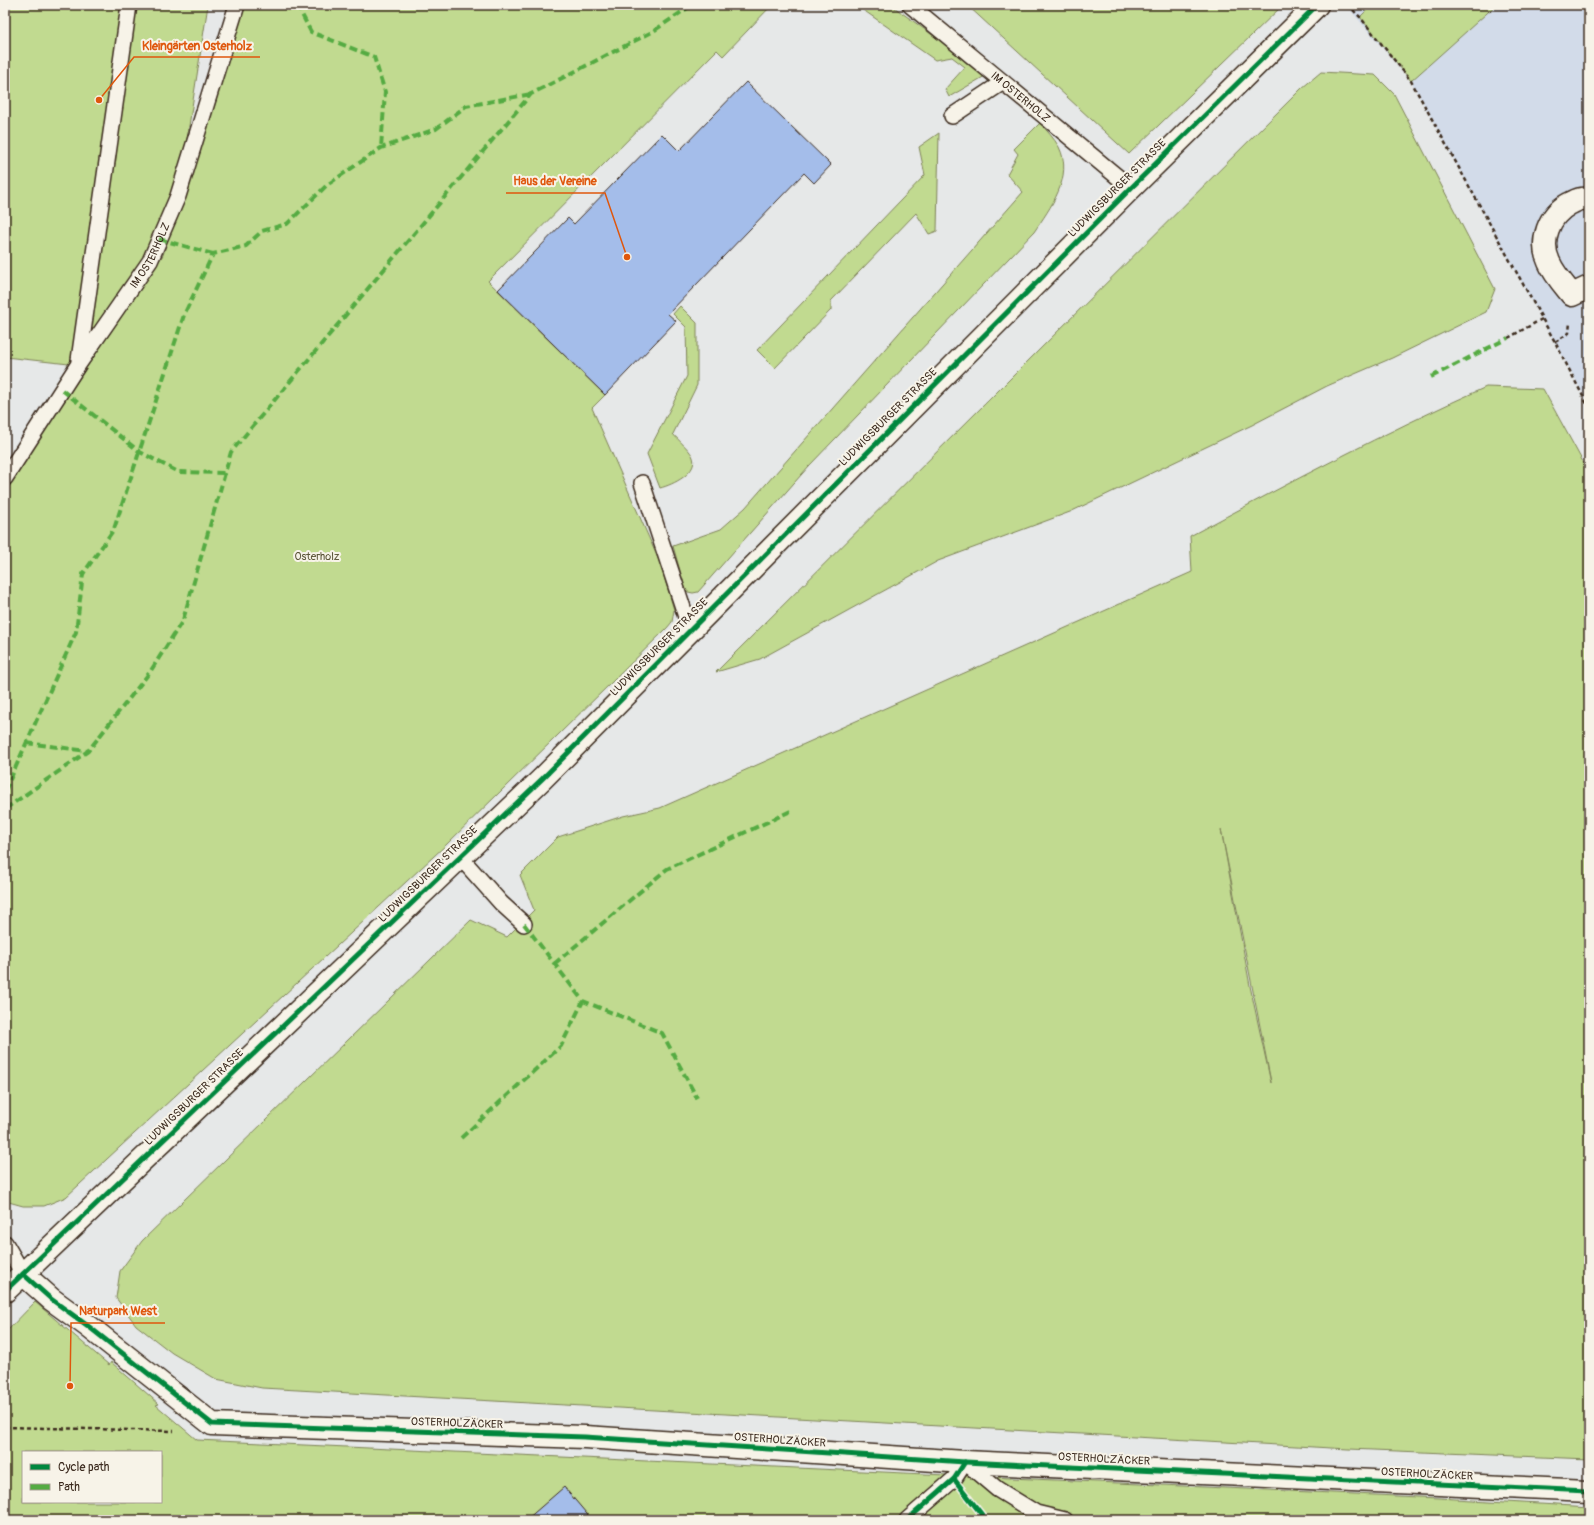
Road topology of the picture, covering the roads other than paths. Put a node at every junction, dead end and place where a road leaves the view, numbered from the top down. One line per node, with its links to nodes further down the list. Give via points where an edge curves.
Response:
1 (129, 5): 10 (lane)
2 (237, 5): 10 (lane, IM OSTERHOLZ, via 178,196 150,261)
3 (910, 5): 5 (lane, IM OSTERHOLZ)
4 (1317, 5): 7 (street, LUDWIGSBURGER STRASSE)
5 (1003, 82): 6 (lane); 7 (lane, IM OSTERHOLZ)
6 (952, 116)
7 (1130, 188): 13 (street, LUDWIGSBURGER STRASSE)
8 (1589, 199): 9 (street, via 1581,198 1560,209 1547,228 1544,245 1549,262 1572,296)
9 (1589, 288)
10 (78, 365): 11 (lane, IM OSTERHOLZ)
11 (5, 478)
12 (642, 483): 13 (lane)
13 (690, 629): 14 (street, LUDWIGSBURGER STRASSE, via 542,779)
14 (460, 857): 15 (lane); 17 (street, LUDWIGSBURGER STRASSE)
15 (524, 924)
16 (5, 1243): 17 (lane)
17 (23, 1274): 18 (street, LUDWIGSBURGER STRASSE); 19 (street, OSTERHOLZÄCKER, via 51,1299 212,1424 585,1437)
18 (5, 1291)
19 (965, 1462): 20 (street, OSTERHOLZÄCKER); 21 (lane, via 954,1479); 22 (lane, via 997,1489 1036,1513)
20 (1589, 1491)
21 (907, 1520)
22 (1065, 1520)

